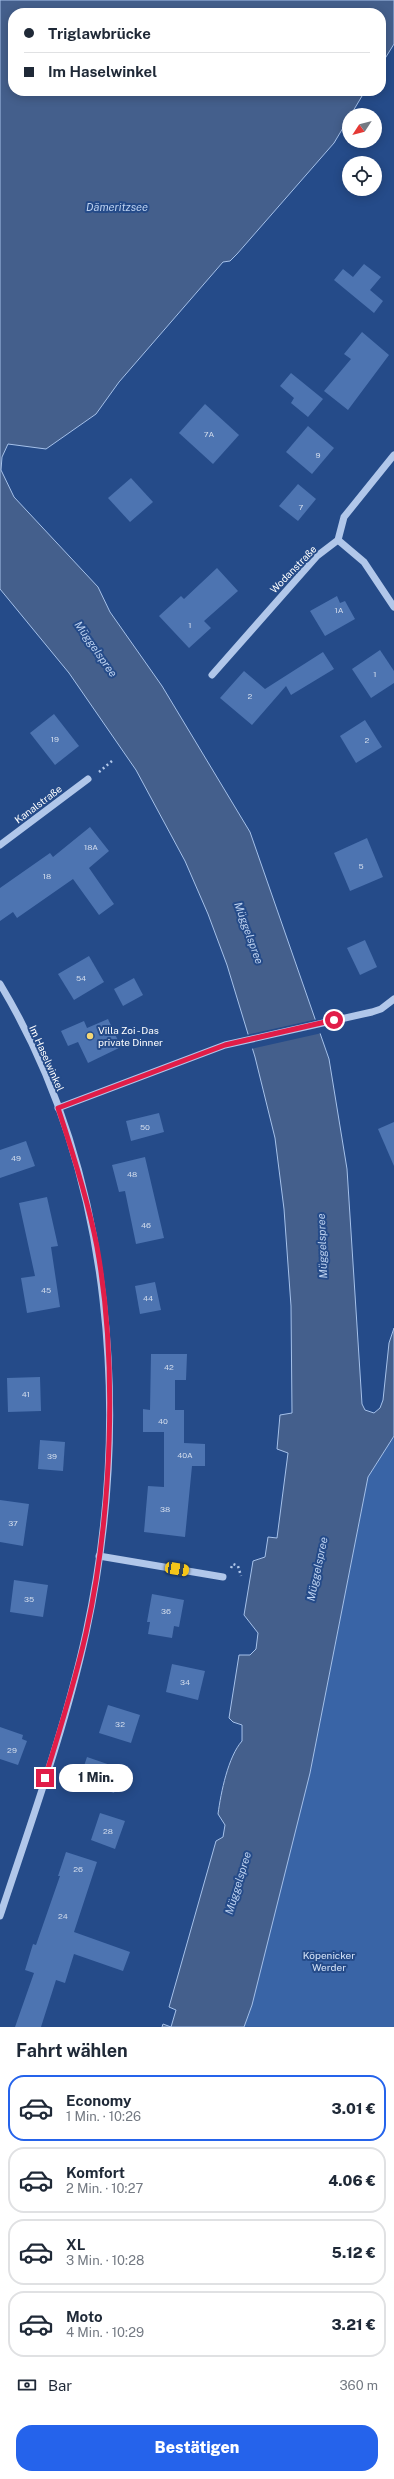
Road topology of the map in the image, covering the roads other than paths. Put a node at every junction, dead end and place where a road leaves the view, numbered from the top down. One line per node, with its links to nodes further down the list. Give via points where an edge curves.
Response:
1 (394, 455): 2 (street, via 344,517)
2 (338, 540): 3 (street, via 364,562); 4 (street, Wodanstraße, via 317,556)
3 (394, 607)
4 (212, 675)
5 (88, 779): 6 (street, Kanalstraße)
6 (0, 845)
7 (0, 984): 9 (street, Im Haselwinkel, via 38,1059)
8 (394, 999): 9 (street, via 381,1009 225,1045)
9 (58, 1108): 10 (street, Im Haselwinkel, via 90,1218 104,1300 108,1381 108,1465)
10 (99, 1556): 11 (street); 12 (street, Im Haselwinkel, via 86,1632 67,1708)
11 (223, 1577)
12 (0, 1916)

